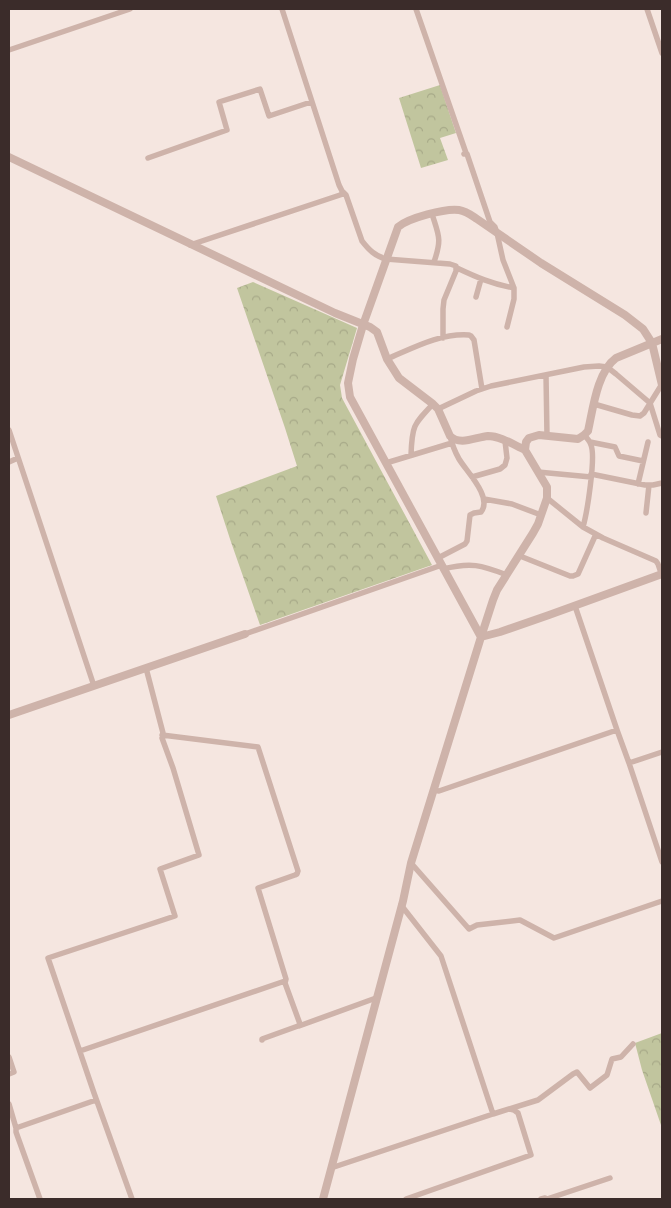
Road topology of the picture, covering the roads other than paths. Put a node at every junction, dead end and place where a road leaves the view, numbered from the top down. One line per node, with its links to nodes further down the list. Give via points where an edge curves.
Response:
1 (130, 9): 5 (street)
2 (282, 9): 7 (street)
3 (416, 9): 12 (street, via 465,153)
4 (647, 9): 6 (street)
5 (9, 50)
6 (662, 53)
7 (311, 102): 9 (street, via 269,116 260,89 219,102 227,130); 10 (street)
8 (9, 158): 13 (street)
9 (148, 158)
10 (343, 193): 13 (street); 14 (street, via 362,241 378,257)
11 (432, 214): 12 (street, via 461,210); 14 (street, via 398,227); 15 (street, via 439,243)
12 (497, 233): 18 (street); 24 (street, via 638,324)
13 (190, 245): 20 (street)
14 (386, 259): 15 (street); 20 (street)
15 (434, 262): 16 (street, via 455,265)
16 (456, 268): 17 (street); 22 (street, via 444,300)
17 (481, 279): 18 (street); 19 (street)
18 (514, 288): 21 (street)
19 (476, 298)
20 (363, 325): 25 (street, via 377,332); 45 (street, via 348,388)
21 (508, 328)
22 (443, 338): 25 (street, via 425,342); 29 (street, via 465,335 473,338)
23 (662, 339): 24 (street)
24 (652, 343): 26 (street, via 616,358); 28 (street)
25 (387, 359): 32 (street, via 399,378)
26 (607, 367): 27 (street, via 584,367); 30 (street); 31 (street)
27 (546, 375): 29 (street); 34 (street)
28 (662, 384): 30 (street)
29 (482, 389): 32 (street)
30 (650, 403): 31 (street, via 642,415 637,416); 35 (street)
31 (594, 404): 36 (street)
32 (436, 406): 37 (street); 41 (street, via 420,417 413,428)
33 (9, 430): 42 (street)
34 (546, 436): 36 (street); 40 (street, via 529,438)
35 (662, 436)
36 (587, 438): 43 (street, via 616,448 619,456); 47 (street, via 592,445)
37 (451, 440): 38 (street, via 487,436); 41 (street); 48 (street)
38 (506, 440): 40 (street); 48 (street, via 505,465)
39 (648, 442): 43 (street)
40 (525, 450): 46 (street)
41 (412, 455): 45 (street)
42 (18, 458): 44 (street); 66 (street)
43 (643, 461): 49 (street)
44 (9, 462)
45 (386, 463): 59 (street)
46 (538, 472): 47 (street); 52 (street, via 547,487)
47 (591, 475): 49 (street); 56 (street)
48 (472, 477): 53 (street)
49 (638, 484): 51 (street)
50 (662, 484): 51 (street)
51 (649, 485): 54 (street)
52 (547, 498): 55 (street); 56 (street)
53 (484, 499): 55 (street, via 512,504); 59 (street, via 483,510 470,515 467,542)
54 (646, 513)
55 (541, 515): 58 (street)
56 (583, 527): 57 (street)
57 (596, 534): 58 (street, via 576,576); 61 (street, via 656,561)
58 (520, 556): 60 (street)
59 (441, 564): 60 (street, via 474,564); 63 (street); 64 (street)
60 (506, 575): 64 (street)
61 (662, 575): 62 (street)
62 (575, 606): 64 (street); 68 (street)
63 (245, 634): 65 (street)
64 (480, 636): 72 (street)
65 (146, 668): 66 (street); 69 (street)
66 (94, 686): 67 (street)
67 (9, 715)
68 (617, 730): 71 (street); 72 (street, via 439,791)
69 (162, 735): 77 (street, via 258,747 298,871 295,875 258,888); 82 (street, via 200,855 160,869 175,916 48,958)
70 (662, 752): 71 (street)
71 (629, 763): 73 (street)
72 (433, 790): 74 (street)
73 (662, 862)
74 (411, 863): 75 (street, via 469,929 520,920 554,938); 76 (street)
75 (662, 901)
76 (402, 905): 78 (street); 88 (street, via 441,956)
77 (285, 981): 79 (street); 82 (street)
78 (376, 998): 79 (street); 90 (street)
79 (299, 1026): 80 (street)
80 (262, 1040)
81 (633, 1044): 87 (street, via 621,1057 612,1059 607,1075 590,1088 577,1072 538,1100)
82 (80, 1051): 85 (street)
83 (9, 1057): 84 (street, via 14,1072)
84 (9, 1074)
85 (96, 1100): 89 (street); 93 (street)
86 (9, 1104): 89 (street)
87 (510, 1109): 88 (street); 95 (street, via 518,1113 530,1155)
88 (493, 1114): 90 (street)
89 (16, 1128): 92 (street)
90 (331, 1168): 94 (street)
91 (610, 1178): 96 (street)
92 (40, 1199)
93 (132, 1199)
94 (323, 1199)
95 (406, 1199)
96 (541, 1199)

